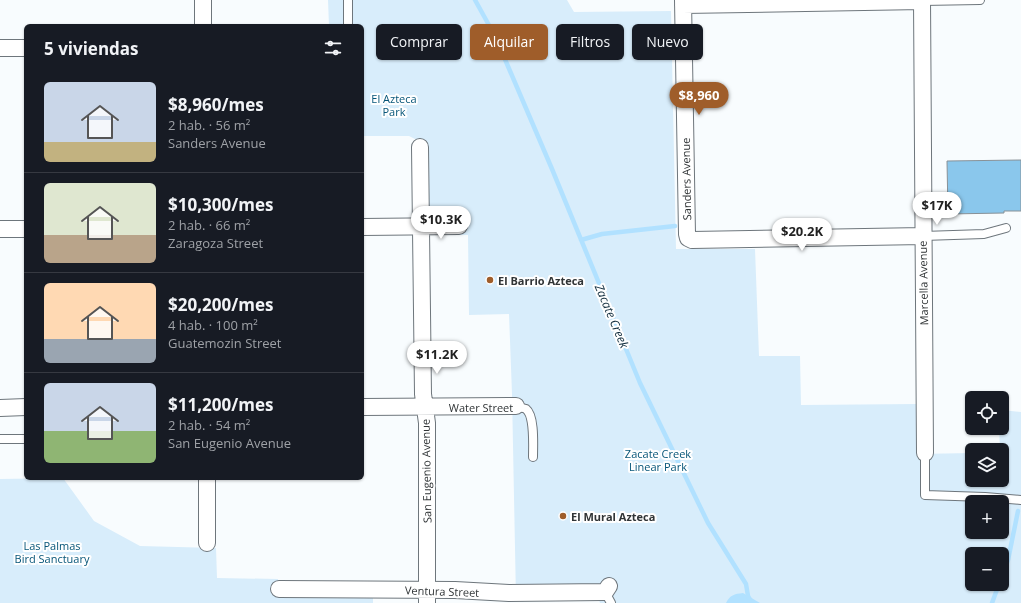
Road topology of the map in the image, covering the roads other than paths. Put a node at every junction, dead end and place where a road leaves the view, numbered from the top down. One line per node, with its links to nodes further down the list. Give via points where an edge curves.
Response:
1 (203, 0): 6 (street)
2 (348, 0): 7 (lane)
3 (922, 0): 4 (lane); 5 (street); 17 (street, Marcella Avenue)
4 (980, 0)
5 (683, 2): 17 (street, Sanders Avenue, via 688,238 692,240)
6 (203, 24)
7 (348, 24)
8 (0, 48): 9 (street)
9 (24, 48)
10 (420, 147): 11 (street, San Eugenio Avenue)
11 (422, 226): 12 (street); 13 (street); 21 (street, San Eugenio Avenue)
12 (459, 226)
13 (364, 227)
14 (1006, 228): 17 (lane, via 984,234)
15 (0, 229): 16 (street)
16 (24, 229)
17 (923, 236): 25 (street, Marcella Avenue)
18 (516, 406): 21 (street, Water Street); 26 (lane, Water Street, via 526,409 530,415)
19 (24, 407): 22 (street)
20 (364, 407): 21 (street, Water Street)
21 (425, 407): 32 (street, San Eugenio Avenue)
22 (0, 408)
23 (0, 439): 24 (lane)
24 (24, 439)
25 (925, 453): 28 (lane, Marcella Avenue, via 924,495)
26 (534, 457)
27 (208, 480): 29 (street)
28 (1021, 500)
29 (207, 543)
30 (279, 589): 32 (street, Ventura Street)
31 (608, 594): 32 (street, Ventura Street, via 509,594 454,590)
32 (427, 596)

